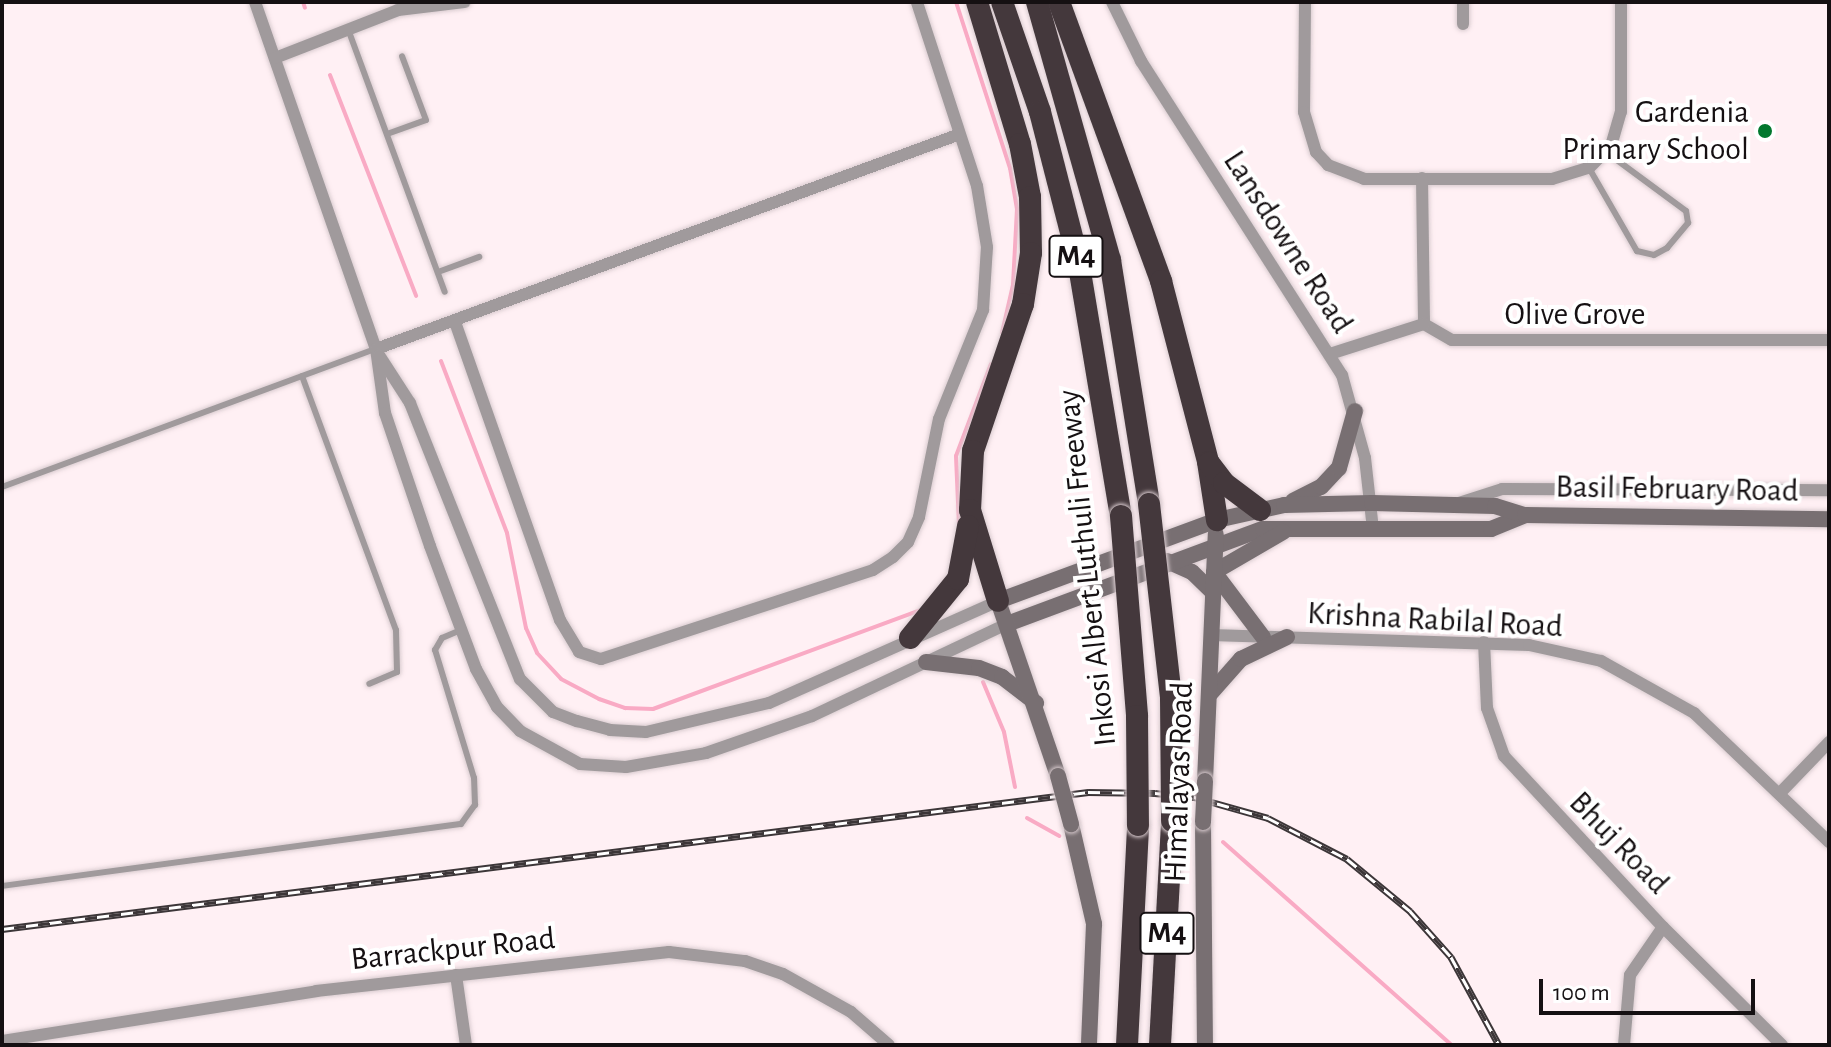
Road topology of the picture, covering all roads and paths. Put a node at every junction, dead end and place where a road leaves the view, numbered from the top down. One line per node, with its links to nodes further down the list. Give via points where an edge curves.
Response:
1 (255, 2): 15 (street)
2 (465, 2): 13 (street, via 398,10)
3 (917, 2): 17 (street)
4 (977, 2): 37 (highway, via 1020,144 1030,197 1031,253 1023,304 973,451)
5 (1002, 2): 70 (highway, Inkosi Albert Luthuli Freeway / M4, bridge, via 1040,112 1078,260 1121,516 1137,716 1138,825)
6 (1037, 2): 71 (highway, Inkosi Albert Luthuli Freeway / M4, bridge, via 1110,260 1149,504 1171,698 1172,821)
7 (1059, 2): 31 (highway, via 1161,281)
8 (1112, 2): 28 (street, Lansdowne Road, via 1149,74)
9 (1305, 2): 20 (street, via 1304,112 1316,152 1345,174)
10 (1463, 2): 12 (street)
11 (1621, 2): 18 (street, via 1621,112)
12 (1463, 24)
13 (348, 29): 15 (street); 16 (lane)
14 (402, 56): 16 (lane, via 426,120)
15 (275, 58): 27 (street)
16 (387, 134): 22 (lane)
17 (960, 134): 24 (street); 24 (street, via 977,186 987,247 983,310 939,419 919,517 908,542 873,570 601,659 579,652 560,620)
18 (1606, 152): 19 (street); 19 (lane, via 1686,211 1688,223 1667,248 1654,255 1637,251)
19 (1589, 168): 20 (street, via 1552,179)
20 (1422, 178): 25 (street)
21 (479, 257): 22 (lane)
22 (438, 272): 23 (lane)
23 (445, 292)
24 (455, 322): 27 (street)
25 (1424, 324): 26 (street, Olive Grove, via 1452,340); 28 (street)
26 (1829, 340)
27 (376, 349): 29 (lane); 50 (street, via 385,413); 54 (street, via 410,403 520,679 553,712 610,730 646,732 692,724 769,703)
28 (1330, 354): 30 (street, Lansdowne Road)
29 (302, 376): 32 (lane); 57 (lane, via 396,630 397,672)
30 (1355, 411): 34 (street, Lansdowne Road); 36 (street, via 1339,468 1321,487)
31 (1208, 462): 38 (highway, via 1224,483); 41 (highway)
32 (2, 487)
33 (1829, 490): 35 (street, via 1502,489)
34 (1372, 503): 35 (street, Basil February Road); 36 (street, Basil February Road); 43 (street, Lansdowne Road)
35 (1459, 503): 39 (street, Basil February Road)
36 (1284, 505): 38 (street, Basil February Road)
37 (970, 510): 48 (highway); 54 (highway, via 958,579)
38 (1260, 510): 41 (street, Basil February Road)
39 (1525, 515): 40 (street, Basil February Road); 43 (street, Basil February Road, via 1491,529)
40 (1829, 519)
41 (1217, 520): 44 (street, Himalayas Road); 48 (street, Basil February Road)
42 (1292, 528): 43 (street, Basil February Road); 44 (street, Basil February Road, via 1263,529); 46 (street)
43 (1373, 529)
44 (1215, 543): 45 (street, Basil February Road); 46 (street, Himalayas Road)
45 (1167, 561): 47 (street, via 1187,568); 49 (street, Basil February Road)
46 (1214, 572): 47 (street, Himalayas Road); 52 (street)
47 (1213, 592): 51 (street, Himalayas Road)
48 (998, 601): 49 (street); 54 (street)
49 (1007, 624): 56 (street); 59 (street)
50 (461, 630): 56 (street, via 497,707 520,731 580,764 611,766 706,753 812,716); 63 (lane, via 442,638 435,650 474,778 475,805 461,824)
51 (1211, 635): 52 (street, Krishna Rabilal Road); 58 (street, Himalayas Road)
52 (1263, 637): 53 (street, Krishna Rabilal Road)
53 (1287, 637): 55 (street, Krishna Rabilal Road); 58 (street, via 1241,659)
54 (910, 638)
55 (1484, 642): 61 (street, Krishna Rabilal Road, via 1564,651 1631,674 1694,713); 64 (street, Bhuj Road, via 1487,708 1504,756)
56 (926, 662): 59 (street, via 959,663 990,672)
57 (369, 684)
58 (1209, 696): 72 (street, Himalayas Road, bridge, via 1203,822)
59 (1037, 704): 69 (street, bridge, via 1094,924)
60 (1829, 742): 61 (street)
61 (1780, 793): 62 (street, Krishna Rabilal Road)
62 (1829, 842)
63 (2, 886)
64 (1663, 927): 73 (street, via 1630,975); 74 (street, Bhuj Road)
65 (456, 975): 66 (street, Barrackpur Road, via 316,991); 67 (street); 68 (street, Barrackpur Road, via 638,953 706,954 783,974 851,1012)
66 (10, 1042)
67 (466, 1045)
68 (889, 1045)
69 (1089, 1045)
70 (1127, 1045)
71 (1160, 1045)
72 (1205, 1045)
73 (1624, 1045)
74 (1782, 1045)

